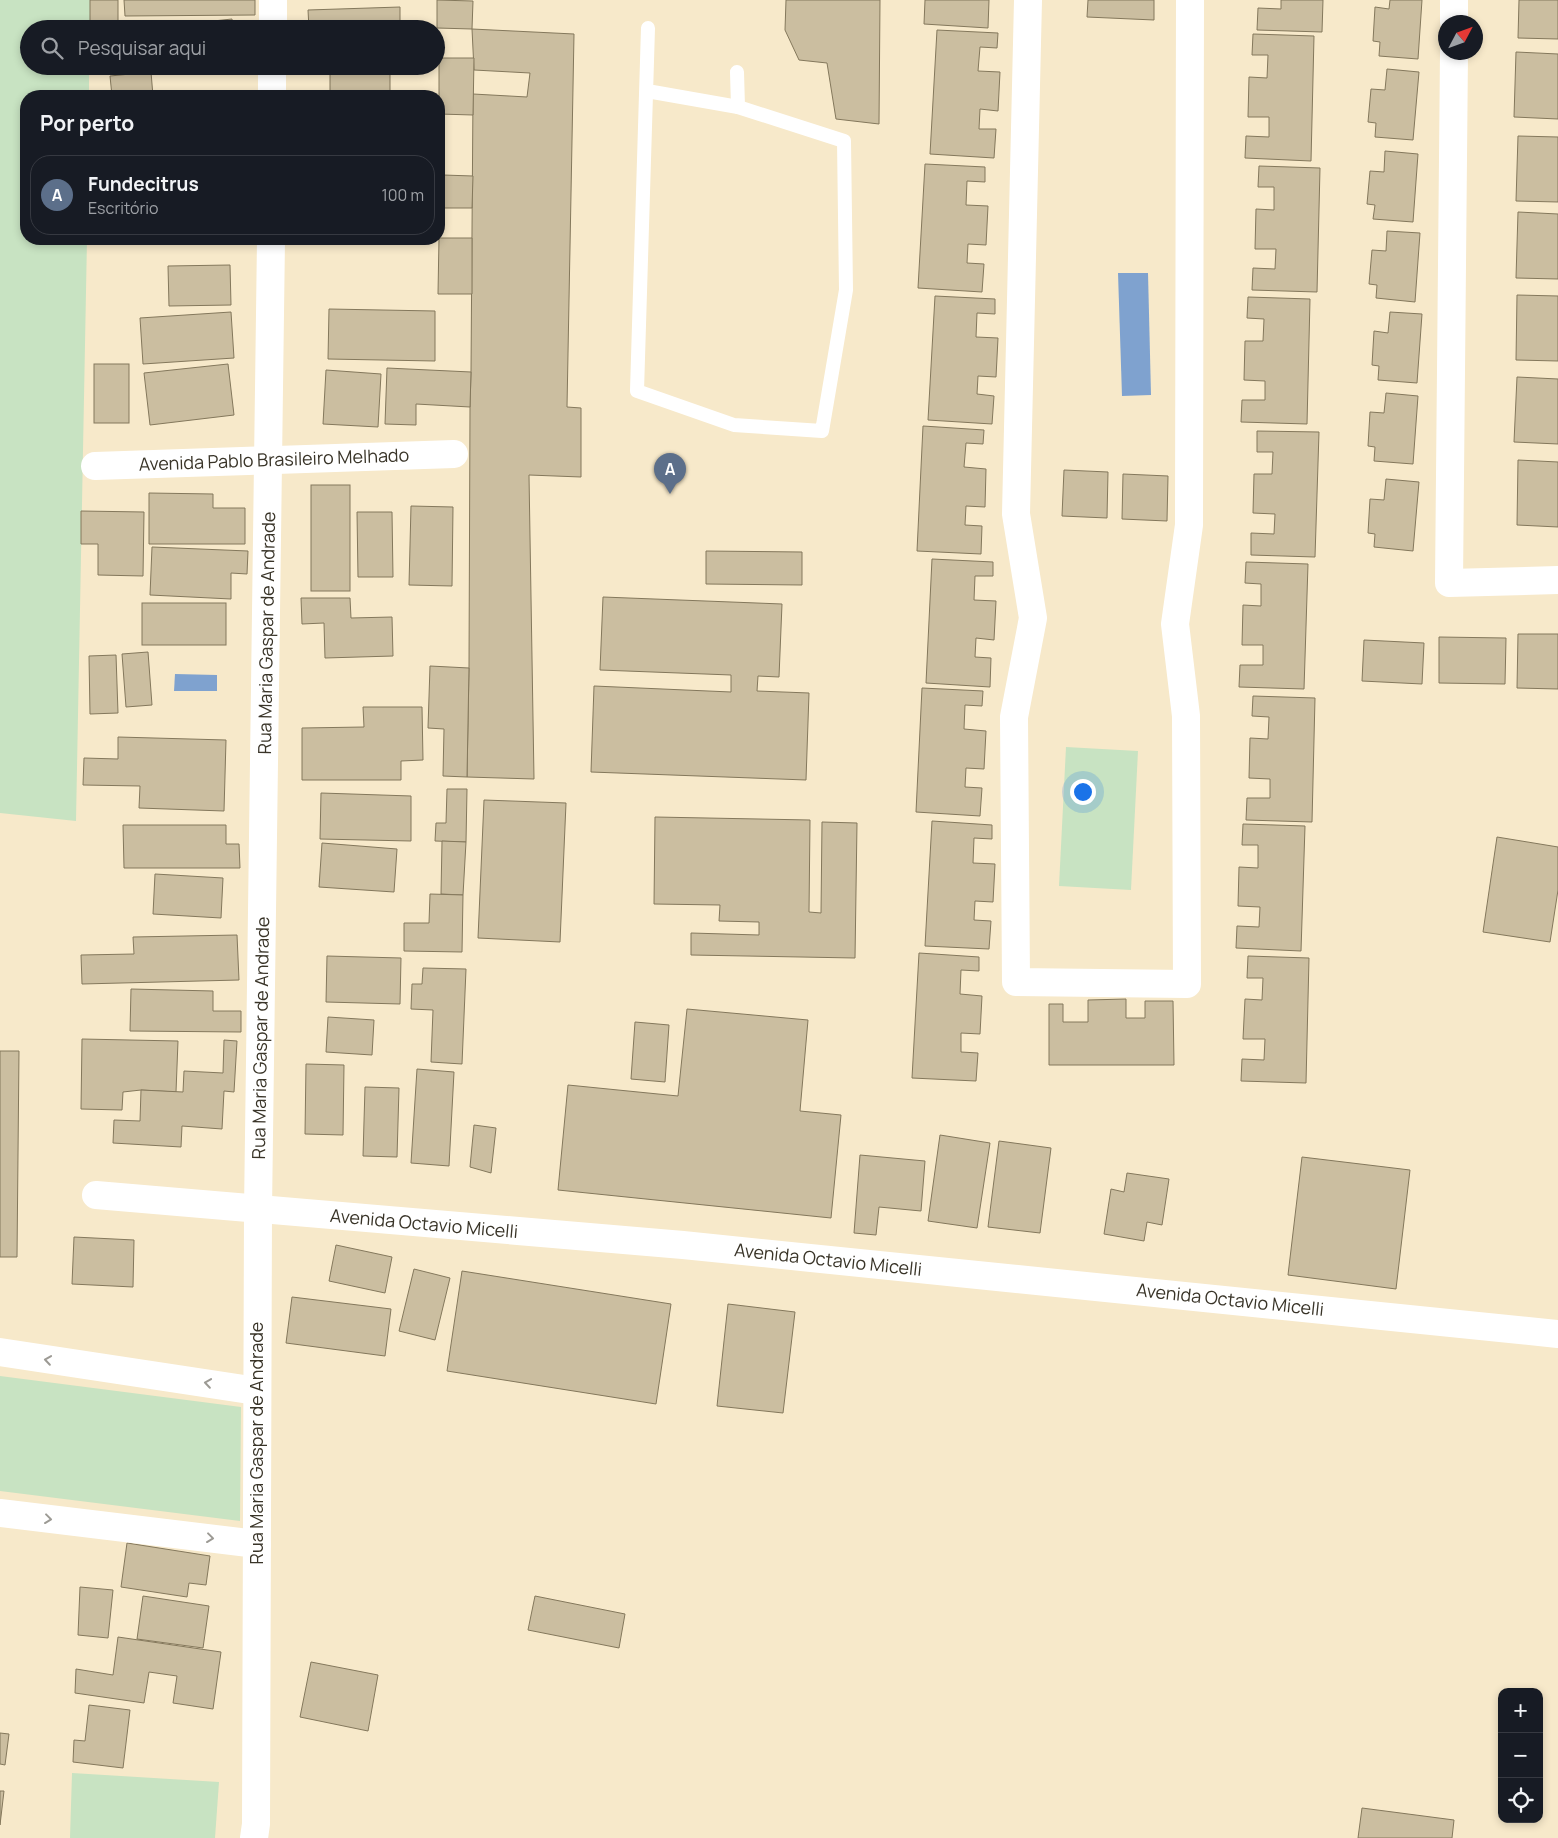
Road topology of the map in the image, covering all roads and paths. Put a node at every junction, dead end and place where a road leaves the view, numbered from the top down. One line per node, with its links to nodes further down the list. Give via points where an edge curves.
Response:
1 (273, 0): 6 (street)
2 (1028, 0): 3 (street, via 1016,514 1033,618 1014,717 1016,982 1187,984 1186,716 1175,624 1189,525)
3 (1190, 0)
4 (1454, 0): 5 (street)
5 (1454, 15)
6 (273, 20)
7 (648, 28): 12 (lane)
8 (1454, 60): 18 (street, via 1449,584)
9 (736, 72): 13 (lane)
10 (272, 75): 11 (street)
11 (272, 90)
12 (647, 91): 13 (lane); 13 (lane, via 637,391 734,425 822,431 846,290 844,141)
13 (738, 107)
14 (271, 245): 16 (street, Rua Maria Gaspar de Andrade)
15 (454, 454): 16 (street, Avenida Pablo Brasileiro Melhado)
16 (269, 461): 17 (street, Avenida Pablo Brasileiro Melhado); 20 (street, Rua Maria Gaspar de Andrade)
17 (95, 466)
18 (1558, 580)
19 (96, 1195): 20 (street, Avenida Octavio Micelli)
20 (258, 1210): 21 (street, Avenida Octavio Micelli, via 683,1245); 23 (street, Rua Maria Gaspar de Andrade)
21 (1558, 1334)
22 (0, 1352): 23 (street, one-way to 22)
23 (256, 1391): 25 (street, Rua Maria Gaspar de Andrade)
24 (0, 1513): 25 (street, one-way to 25)
25 (257, 1544): 26 (street, Rua Maria Gaspar de Andrade)
26 (254, 1838)

